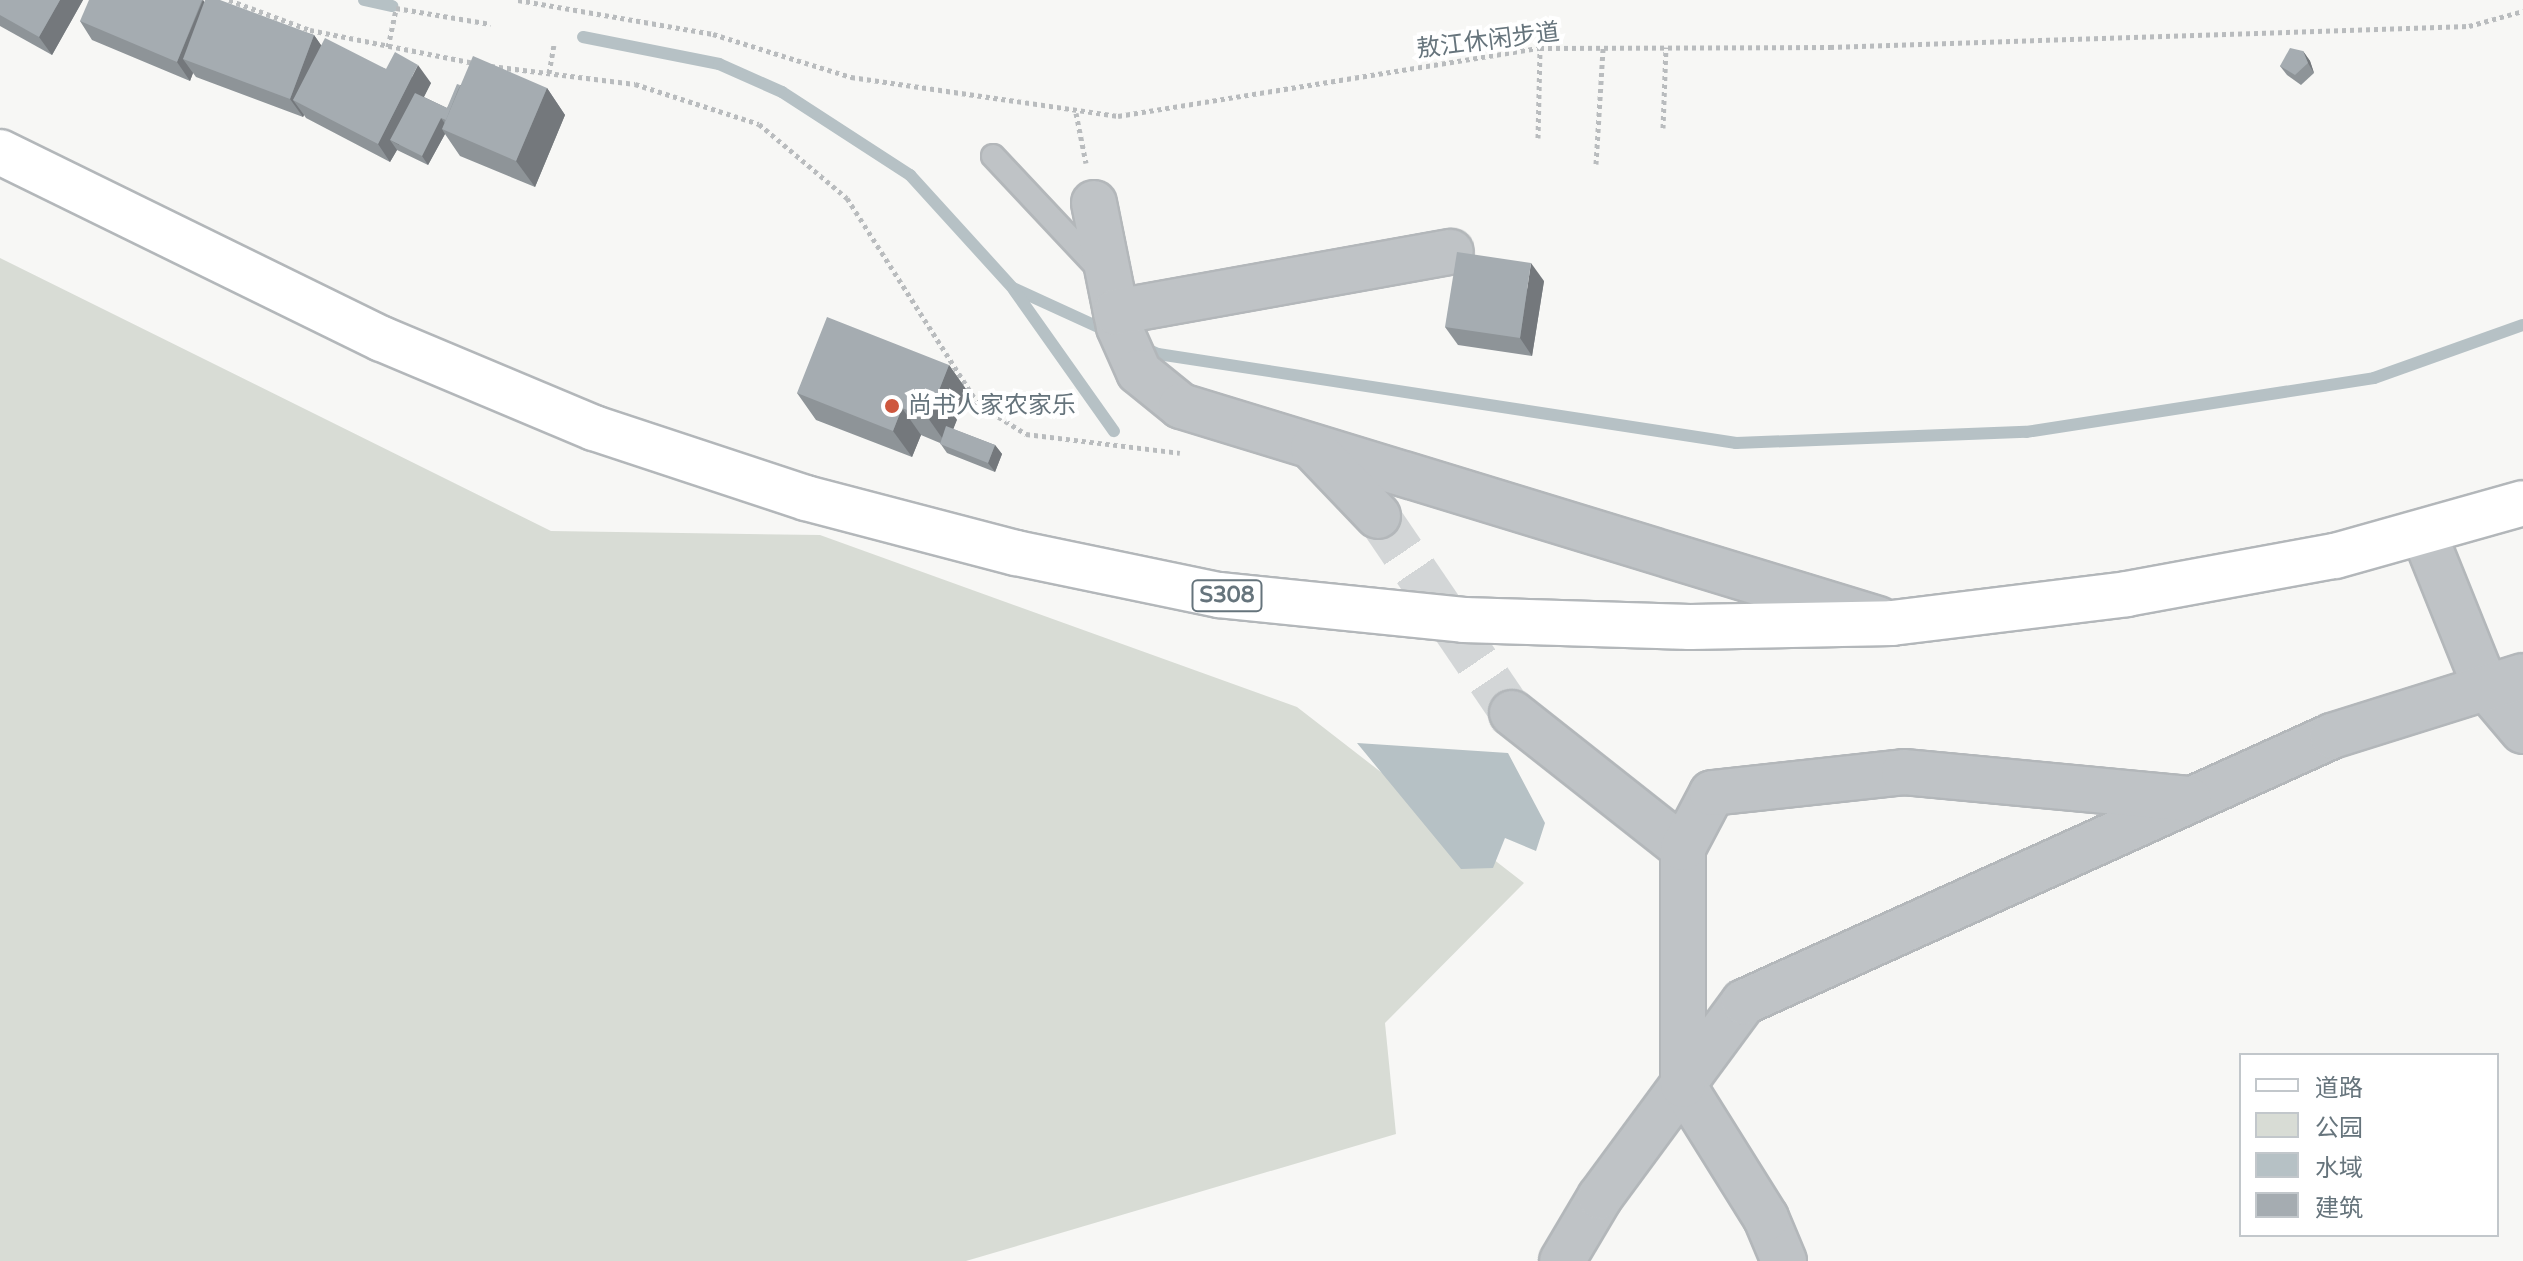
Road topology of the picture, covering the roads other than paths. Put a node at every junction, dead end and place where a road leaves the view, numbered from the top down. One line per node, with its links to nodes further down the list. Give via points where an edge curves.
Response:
1 (0, 152): 10 (main road, S308, via 382,339 594,428 806,498 1016,553 1219,595 1464,620 1690,627)
2 (993, 156): 5 (lane)
3 (1094, 203): 5 (street)
4 (1451, 252): 5 (street)
5 (1115, 307): 6 (street, via 1139,372 1181,406)
6 (1312, 448): 8 (street); 10 (street)
7 (2523, 503): 9 (main road, S308)
8 (1378, 516)
9 (2424, 534): 10 (main road, S308, via 2127,594); 11 (street)
10 (1892, 623)
11 (2504, 681): 13 (street); 14 (street, via 2332,736)
12 (1512, 713): 15 (street)
13 (2523, 731)
14 (2191, 799): 15 (street, via 1904,772 1712,793); 16 (street, via 1744,1002)
15 (1683, 848): 16 (street)
16 (1683, 1085): 17 (street, via 1600,1197); 18 (street, via 1766,1218)
17 (1562, 1261)
18 (1784, 1261)

